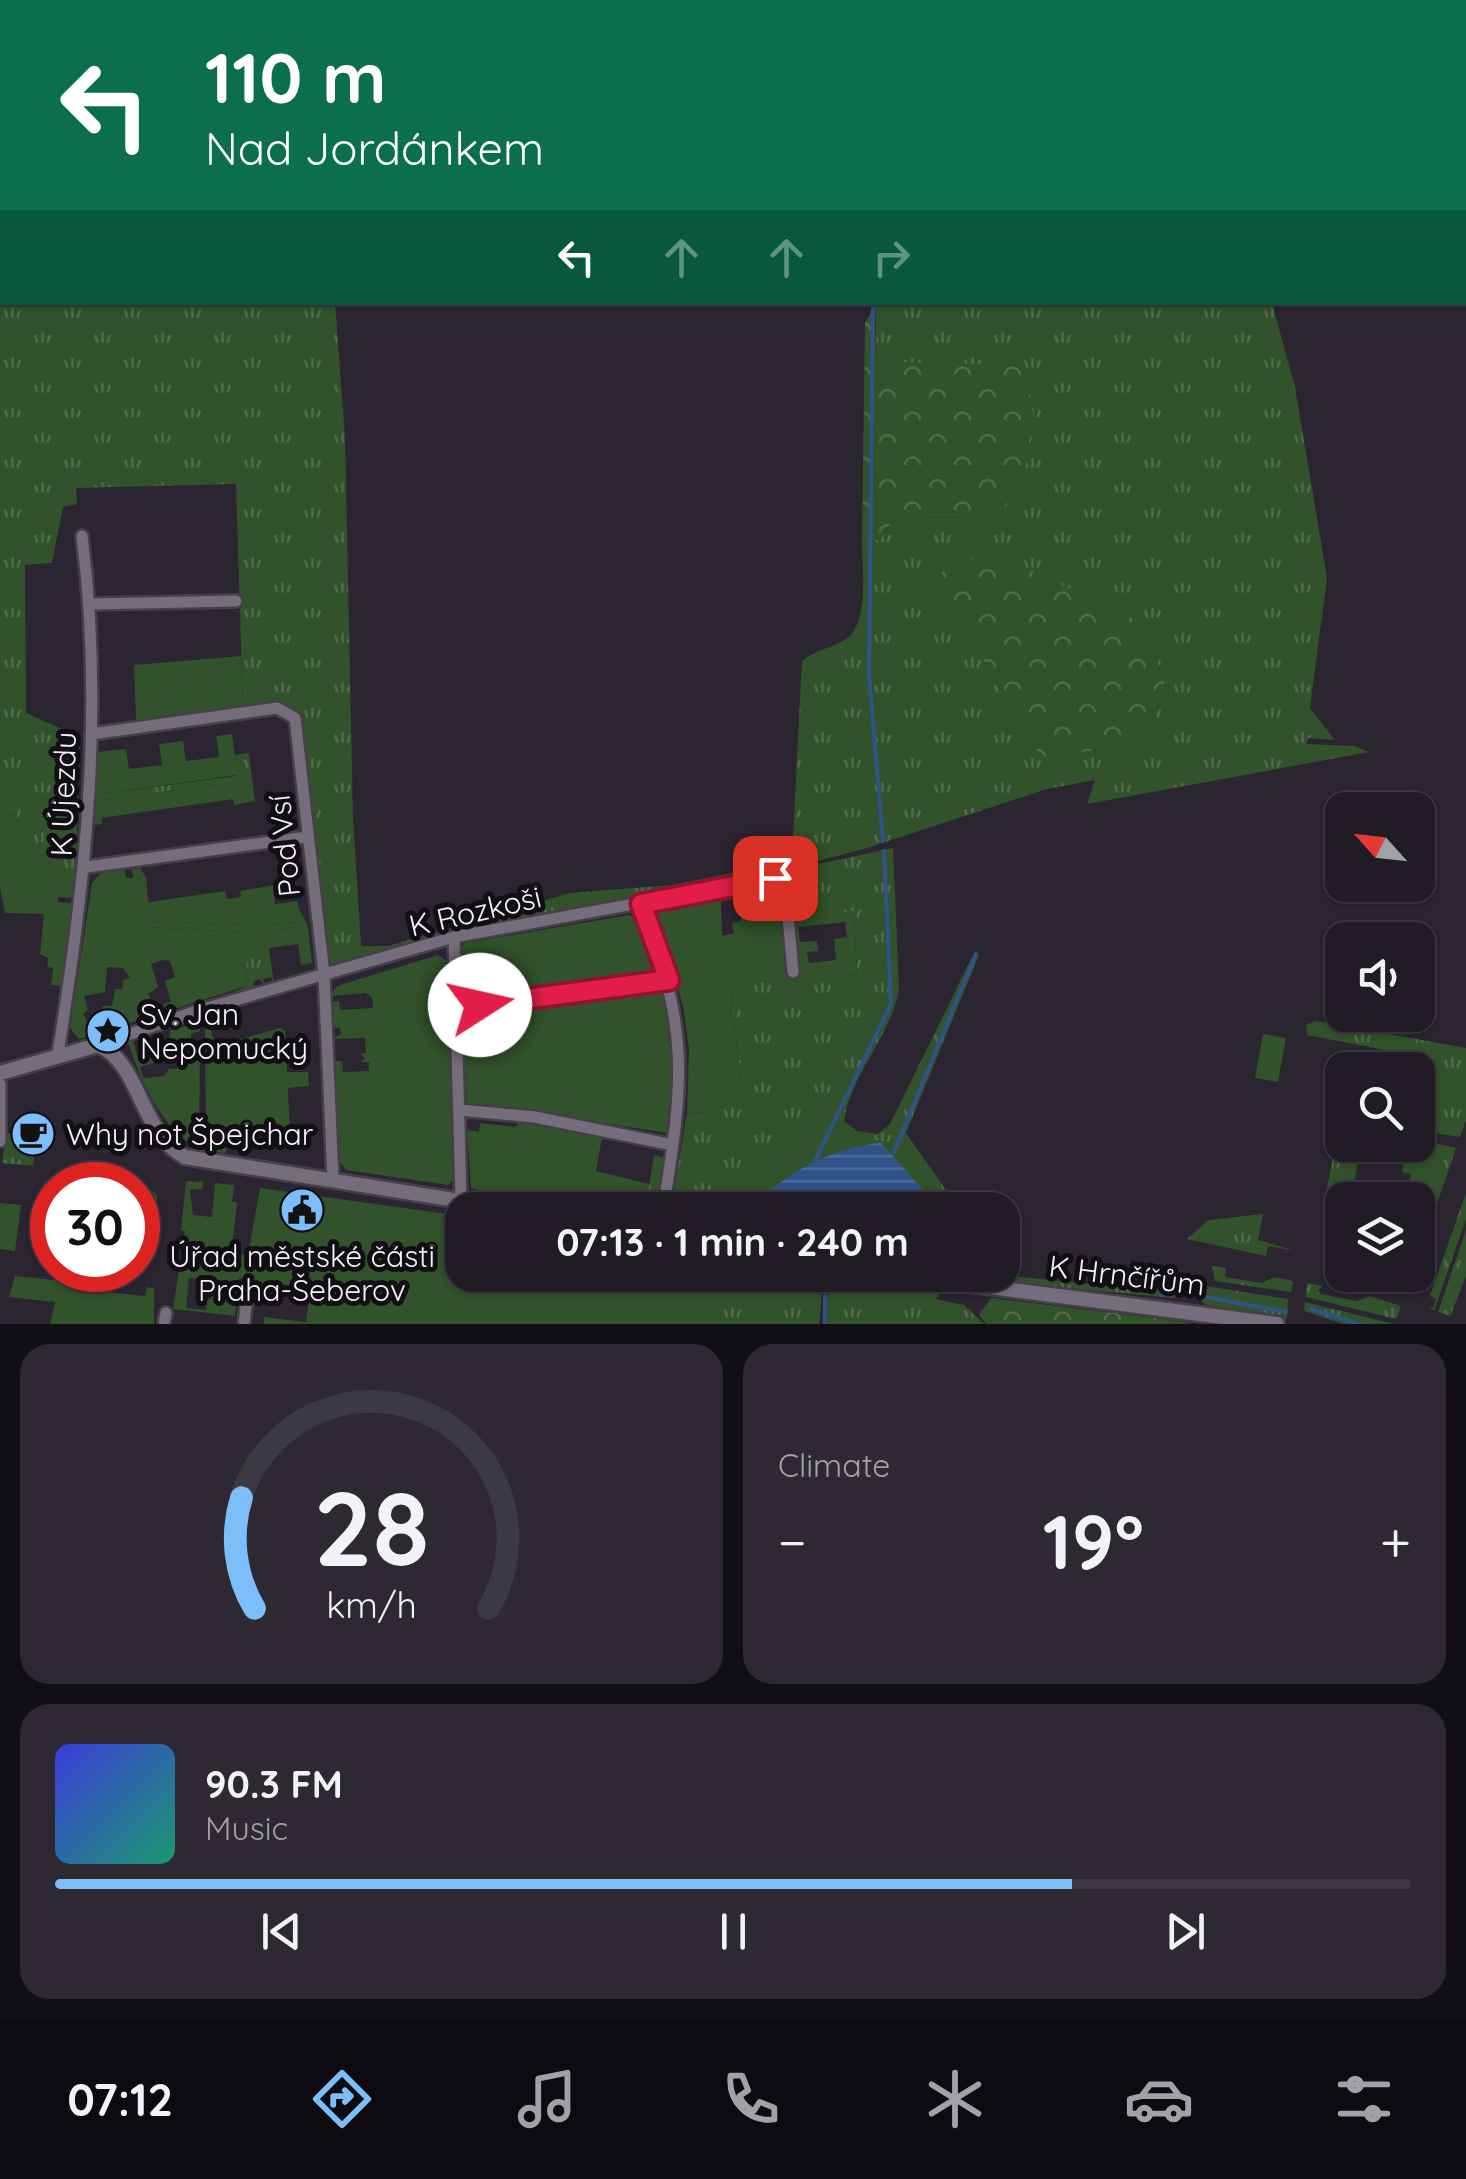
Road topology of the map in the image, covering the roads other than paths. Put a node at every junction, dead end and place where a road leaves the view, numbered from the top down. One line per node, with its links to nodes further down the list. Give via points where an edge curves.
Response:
1 (82, 536): 3 (street, K Újezdu)
2 (236, 601): 3 (street)
3 (91, 604): 4 (street, K Újezdu)
4 (90, 734): 5 (street, Pod Vsí, via 286,710 298,724); 6 (street, K Újezdu)
5 (307, 836): 6 (street); 10 (street, Pod Vsí)
6 (86, 867): 14 (street, K Újezdu)
7 (641, 904): 8 (street, K Rozkoši); 9 (street, K Rozkoši, via 778,879 786,894); 11 (street)
8 (454, 937): 10 (street, K Rozkoši); 12 (street)
9 (794, 972)
10 (324, 974): 13 (street, K Rozkoši); 20 (street, Pod Vsí)
11 (669, 980): 12 (street); 19 (street, via 680,1046)
12 (457, 1010): 17 (street)
13 (98, 1045): 14 (street); 20 (street, via 120,1062 144,1113 178,1153 201,1162)
14 (58, 1053): 15 (street)
15 (0, 1073)
16 (0, 1084): 18 (street)
17 (460, 1110): 19 (street, via 535,1117); 21 (street)
18 (0, 1141)
19 (673, 1145): 22 (street)
20 (333, 1179): 23 (street)
21 (461, 1192)
22 (666, 1192)
23 (445, 1196)
24 (248, 1287): 26 (street)
25 (1020, 1291): 27 (street, K Hrnčířům)
26 (244, 1324)
27 (1278, 1324)

